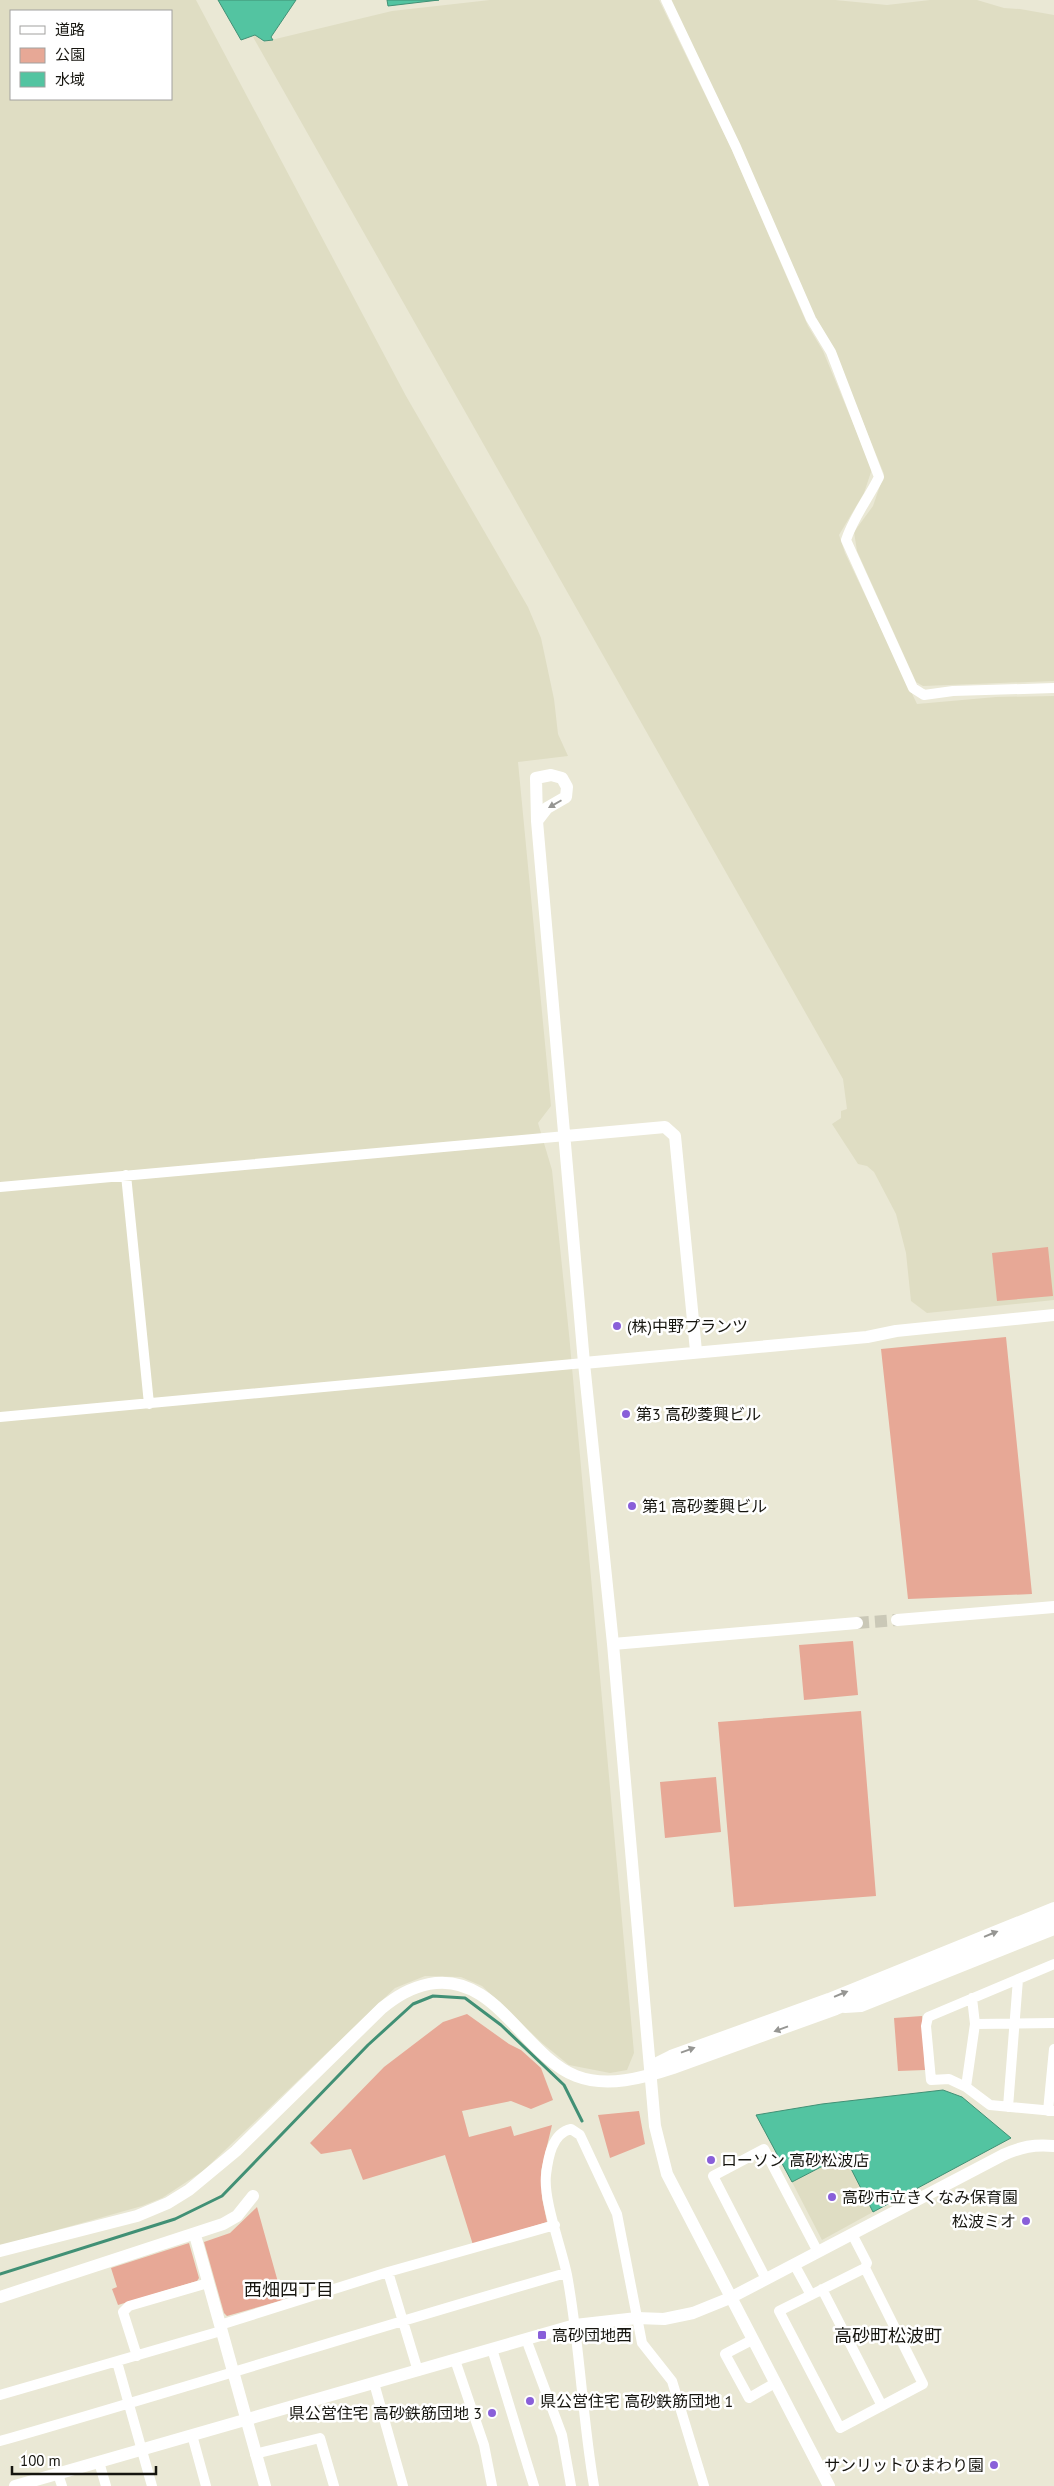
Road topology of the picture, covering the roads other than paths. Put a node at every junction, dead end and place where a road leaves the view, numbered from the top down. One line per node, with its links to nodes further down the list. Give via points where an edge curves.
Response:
1 (666, 0): 2 (street, via 736,147 811,319 831,352 879,477 851,524 846,540 913,688 924,695)
2 (1054, 688)
3 (537, 821): 3 (street, one-way to 3, via 536,778 552,775 562,778 567,787 566,797 547,808); 4 (street)
4 (566, 1136): 5 (street); 8 (street, via 665,1128 675,1136); 9 (street)
5 (126, 1175): 6 (street); 10 (street)
6 (0, 1187)
7 (1054, 1315): 8 (street, via 896,1331 867,1337)
8 (696, 1351): 9 (street)
9 (584, 1363): 10 (street); 15 (street)
10 (149, 1404): 11 (street)
11 (0, 1417)
12 (1054, 1607): 13 (street)
13 (897, 1620)
14 (857, 1623): 15 (street)
15 (613, 1644): 26 (street)
16 (1053, 1913): 21 (street); 26 (street, one-way to 16, via 657,2063 671,2056)
17 (1054, 1930): 21 (street, via 861,2007)
18 (1054, 1964): 19 (street)
19 (1018, 1979): 20 (street); 24 (street)
20 (972, 1998): 23 (street); 27 (street, via 928,2018 926,2026 932,2080 949,2079)
21 (836, 2009): 26 (street, one-way to 26)
22 (1054, 2023): 24 (street)
23 (975, 2024): 24 (street); 27 (street)
24 (1016, 2024): 28 (street)
25 (1054, 2050): 29 (street)
26 (649, 2076): 35 (street, via 608,2082 576,2076 561,2069 475,1991 452,1983 437,1982 417,1987 395,1997 382,2008 236,2151 189,2190 137,2216); 46 (street, via 655,2126 667,2174)
27 (966, 2087): 28 (street, via 990,2105)
28 (1008, 2107): 29 (street)
29 (1051, 2111)
30 (1054, 2146): 33 (street, via 1022,2147)
31 (253, 2196): 34 (street, via 237,2216)
32 (555, 2225): 39 (street); 40 (street); 47 (street, via 546,2176 556,2136 571,2129 580,2136 617,2214)
33 (852, 2234): 36 (street); 38 (street, via 867,2264)
34 (195, 2235): 42 (street); 45 (street)
35 (0, 2251)
36 (818, 2252): 37 (street); 41 (street, via 764,2149 713,2176)
37 (794, 2264): 41 (street); 44 (street)
38 (865, 2268): 43 (street); 63 (street, via 924,2384)
39 (388, 2272): 48 (street); 50 (street)
40 (566, 2273): 48 (street); 49 (street)
41 (766, 2279): 46 (street)
42 (208, 2283): 50 (street); 54 (street, via 129,2306 123,2312)
43 (822, 2289): 44 (street); 63 (street)
44 (811, 2295): 63 (street, via 779,2311 840,2428)
45 (0, 2297)
46 (730, 2298): 47 (street, via 693,2313 658,2319); 52 (street)
47 (637, 2318): 49 (street); 82 (street, via 642,2343 672,2381)
48 (402, 2320): 57 (street); 58 (street)
49 (575, 2325): 51 (street); 81 (street)
50 (221, 2328): 54 (street); 58 (street)
51 (526, 2340): 53 (street); 80 (street, via 562,2435)
52 (752, 2340): 60 (street); 60 (street, via 725,2354 749,2398)
53 (492, 2349): 55 (street); 79 (street)
54 (137, 2356): 56 (street)
55 (455, 2360): 57 (street); 78 (street, via 484,2445)
56 (117, 2362): 61 (street); 62 (street)
57 (418, 2371): 59 (street)
58 (233, 2374): 62 (street); 64 (street)
59 (374, 2383): 64 (street); 77 (street)
60 (775, 2383): 83 (street)
61 (0, 2395)
62 (129, 2404): 66 (street); 67 (street)
63 (882, 2406)
64 (246, 2420): 65 (street); 68 (street)
65 (192, 2435): 67 (street); 74 (street)
66 (0, 2441)
67 (142, 2450): 69 (street); 73 (street)
68 (255, 2454): 75 (street); 76 (street, via 320,2438)
69 (99, 2462): 70 (street); 72 (street)
70 (60, 2480): 71 (street)
71 (17, 2486)
72 (106, 2486)
73 (152, 2486)
74 (206, 2486)
75 (265, 2486)
76 (334, 2486)
77 (403, 2486)
78 (492, 2486)
79 (534, 2486)
80 (571, 2486)
81 (594, 2486)
82 (704, 2486)
83 (829, 2486)

